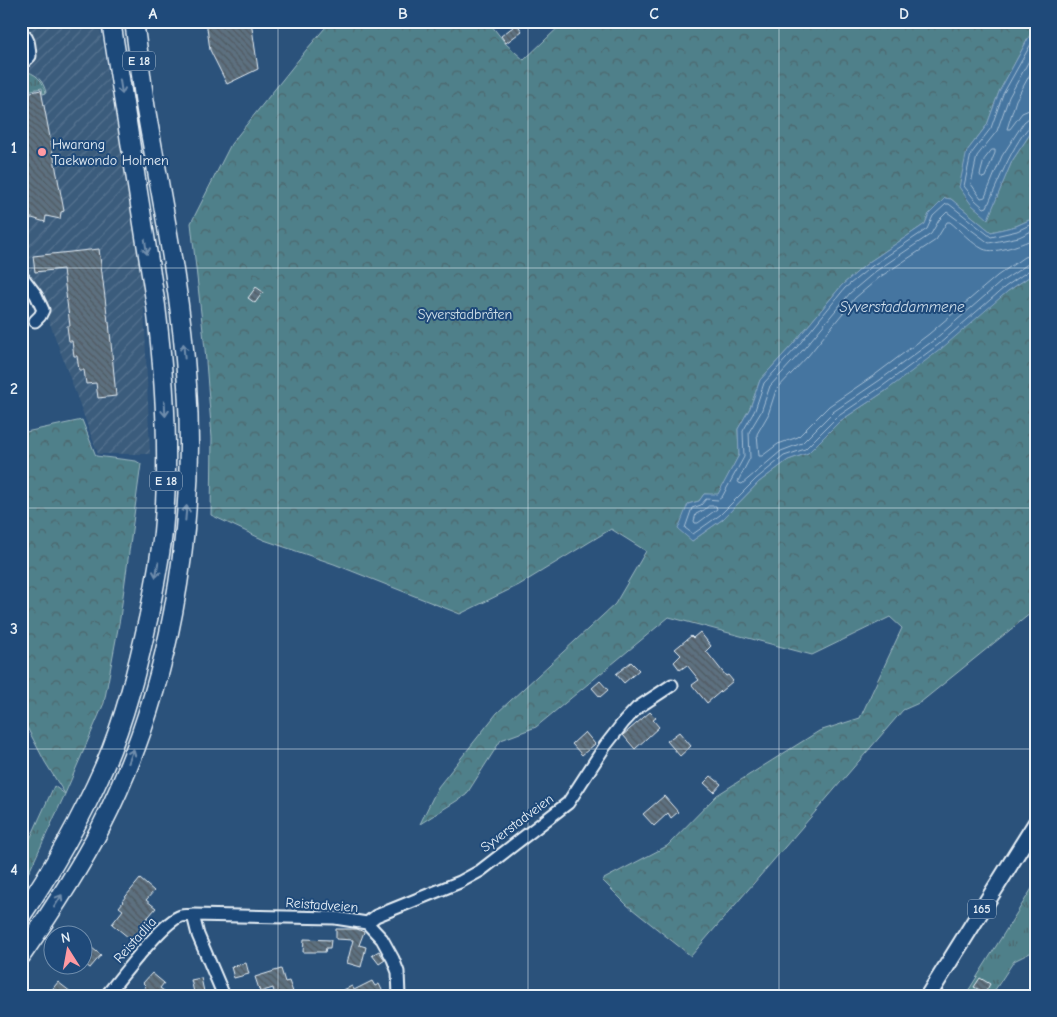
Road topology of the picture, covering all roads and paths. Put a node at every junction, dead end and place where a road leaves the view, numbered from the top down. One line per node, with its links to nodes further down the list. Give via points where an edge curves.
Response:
1 (111, 21): 10 (highway, E 18, one-way to 10, via 160,342 166,436 163,534 140,656 104,765 80,818)
2 (134, 21): 12 (highway, E 18, one-way to 2, via 77,870 102,825 125,772 162,659 176,598 185,536 189,435 183,338)
3 (21, 33): 4 (street, via 28,41 30,56)
4 (21, 65)
5 (21, 275): 6 (street, via 36,295 42,310)
6 (35, 321)
7 (672, 685): 11 (street, Syverstadveien, via 637,708 623,723 568,803 467,878 376,916)
8 (1036, 823): 16 (main road, 165)
9 (193, 915): 11 (street, Reistadveien, via 335,918); 13 (street, Reistadlia, via 181,916 171,922); 14 (street)
10 (21, 916)
11 (367, 923): 15 (street, Reistadveien, via 394,959)
12 (21, 956)
13 (106, 996)
14 (224, 996)
15 (399, 996)
16 (928, 996)

